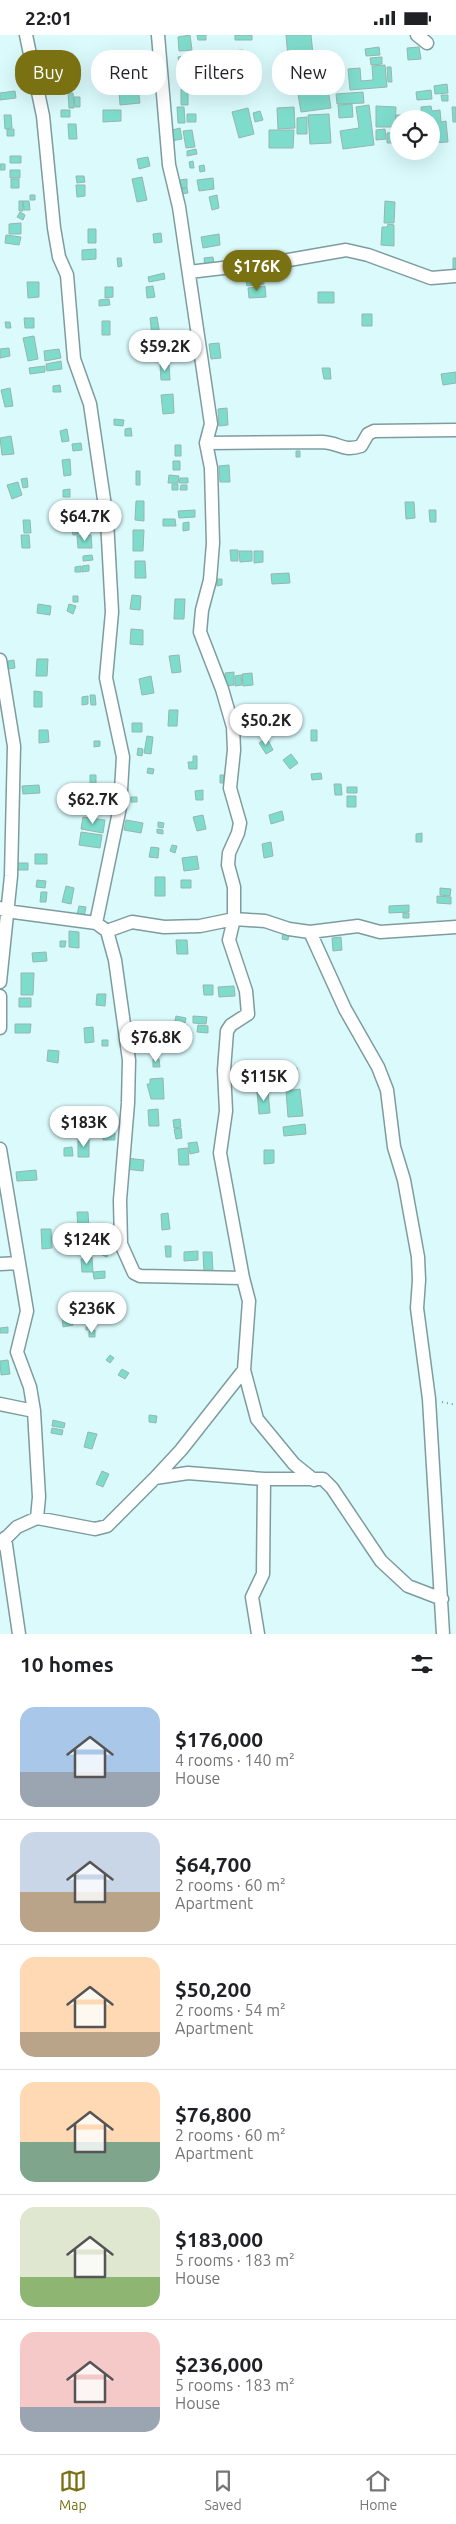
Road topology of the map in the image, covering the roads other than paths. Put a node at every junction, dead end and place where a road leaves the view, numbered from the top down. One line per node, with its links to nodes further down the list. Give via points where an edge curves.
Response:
1 (26, 35): 12 (street, via 42,116 54,228 59,257 67,275 74,359 90,404 107,519 112,612 106,678 123,757 120,807)
2 (158, 35): 5 (street, via 165,138)
3 (417, 35): 4 (street)
4 (427, 43)
5 (189, 272): 6 (street, via 346,250 431,279); 8 (street, via 211,424)
6 (456, 276)
7 (456, 430): 8 (street, via 374,431 368,434 362,446 346,449 323,441)
8 (206, 443): 11 (street, via 211,468 213,543 200,632 233,727 230,788 240,823 228,865 233,880)
9 (0, 660): 10 (street, via 14,746 11,876)
10 (3, 910): 12 (street); 16 (street)
11 (234, 919): 14 (street, via 200,926 164,927 132,922); 15 (street, via 265,921); 22 (street, via 229,940 249,1010 227,1031 224,1070 226,1111 220,1153)
12 (96, 923): 14 (street)
13 (456, 927): 15 (street, via 380,932 358,926)
14 (107, 931): 22 (street, via 116,960 129,1060 120,1200 121,1244 134,1273 140,1276)
15 (310, 932): 31 (street, via 387,1089 394,1147 404,1180 418,1257 417,1308 430,1399)
16 (0, 982)
17 (0, 996): 18 (street)
18 (0, 1028)
19 (0, 1149): 20 (street)
20 (19, 1263): 21 (street); 25 (street, via 27,1311 17,1352 30,1387)
21 (0, 1264)
22 (243, 1278): 23 (street, via 249,1301)
23 (244, 1371): 26 (street); 28 (street, via 257,1419 294,1463)
24 (0, 1404): 25 (street)
25 (34, 1411): 29 (street, via 39,1497)
26 (155, 1478): 27 (street, via 188,1473); 29 (street, via 106,1526 95,1529)
27 (264, 1479): 28 (street); 33 (street, via 263,1574 252,1597)
28 (314, 1480): 31 (street, via 323,1479 332,1488 372,1550 408,1587)
29 (37, 1518): 30 (street, via 17,1527)
30 (2, 1541): 32 (street)
31 (442, 1599): 34 (street)
32 (18, 1634)
33 (258, 1634)
34 (443, 1634)

